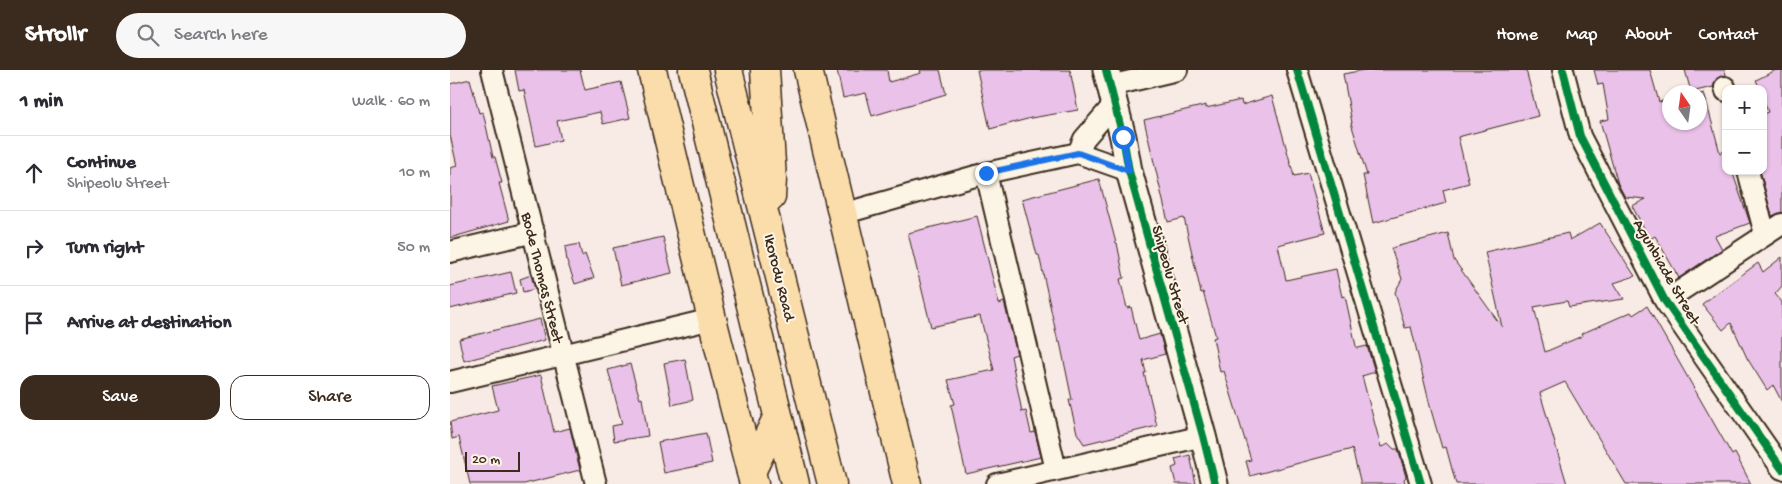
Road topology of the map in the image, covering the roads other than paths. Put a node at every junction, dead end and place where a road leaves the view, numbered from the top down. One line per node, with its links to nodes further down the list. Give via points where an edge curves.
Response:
1 (492, 70): 18 (street, Bode Thomas Street)
2 (652, 70): 22 (main road)
3 (693, 70): 25 (main road)
4 (728, 70): 17 (main road, Ikorodu Road)
5 (764, 70): 17 (main road, via 772,178)
6 (808, 70): 15 (main road)
7 (1177, 70): 10 (street)
8 (1297, 70): 36 (street)
9 (1563, 70): 21 (street, Agunbiade Street, via 1580,136)
10 (1110, 86): 11 (street); 12 (street, Shipeolu Street)
11 (1078, 153): 12 (street); 13 (street)
12 (1129, 171): 26 (street, Shipeolu Street)
13 (986, 173): 15 (street); 28 (street)
14 (1749, 175): 19 (street)
15 (842, 214): 33 (main road)
16 (1782, 224): 19 (street)
17 (769, 231): 32 (main road, Ikorodu Road)
18 (534, 232): 20 (street); 23 (street, Bode Thomas Street)
19 (1765, 234): 21 (street)
20 (450, 252)
21 (1665, 301): 27 (street, Agunbiade Street)
22 (712, 319): 23 (street); 29 (main road)
23 (564, 354): 24 (street); 30 (street, Bode Thomas Street)
24 (450, 382)
25 (778, 416): 29 (main road); 31 (main road)
26 (1203, 436): 28 (street); 35 (street, Shipeolu Street)
27 (1782, 469)
28 (1056, 470): 34 (street)
29 (752, 478)
30 (596, 484)
31 (795, 484)
32 (832, 484)
33 (907, 484)
34 (997, 484)
35 (1215, 484)
36 (1421, 484)

